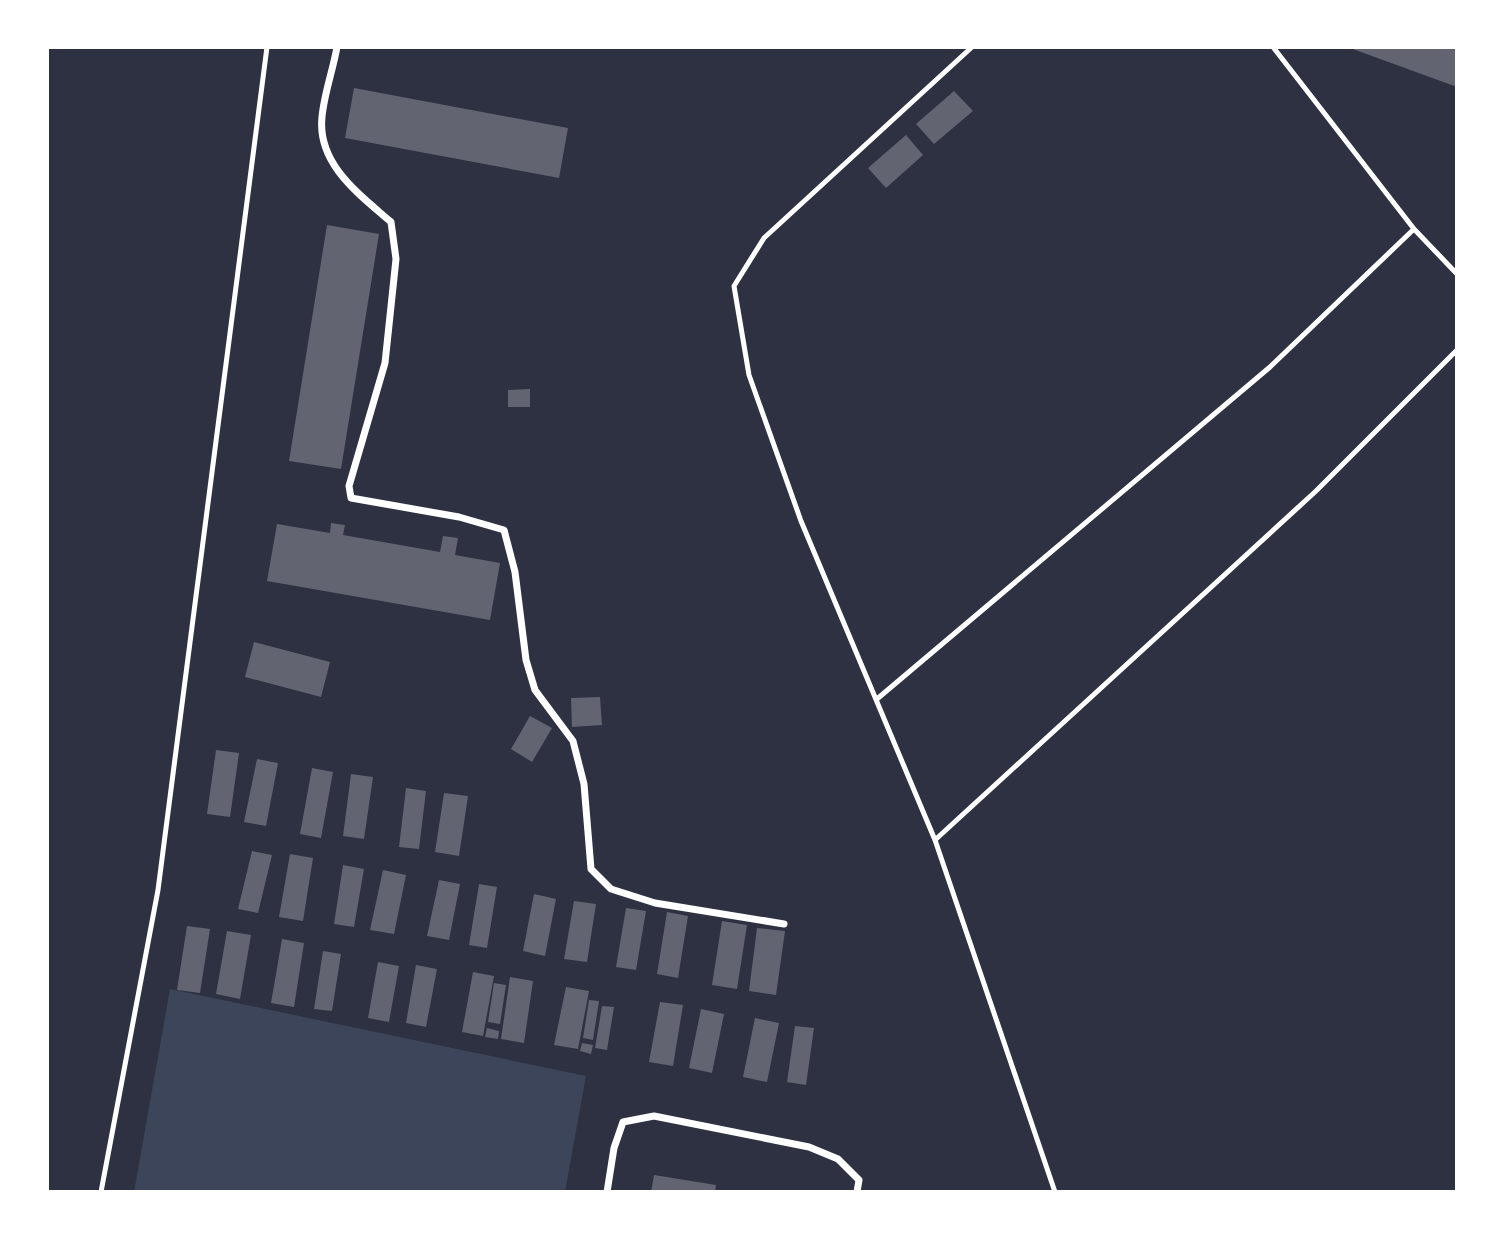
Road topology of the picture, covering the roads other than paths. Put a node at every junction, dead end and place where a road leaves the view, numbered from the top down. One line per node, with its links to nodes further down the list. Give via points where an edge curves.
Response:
1 (267, 47): 11 (lane, via 158,890)
2 (337, 47): 10 (street, via 321,118 326,156 391,222 396,259 385,363 349,486 351,498 459,517 504,530 534,690 573,741 584,784 592,869 611,889 655,902)
3 (972, 47): 8 (lane, via 764,238 734,286 749,375 801,521)
4 (1273, 47): 5 (lane)
5 (1414, 229): 6 (lane); 8 (lane, via 1270,367)
6 (1457, 274)
7 (1457, 350): 9 (lane, via 1317,491)
8 (877, 699): 9 (lane)
9 (935, 840): 14 (lane)
10 (784, 924)
11 (101, 1192)
12 (607, 1192): 13 (street, via 623,1122 654,1116 809,1147 838,1159 859,1180)
13 (857, 1192)
14 (1055, 1192)

